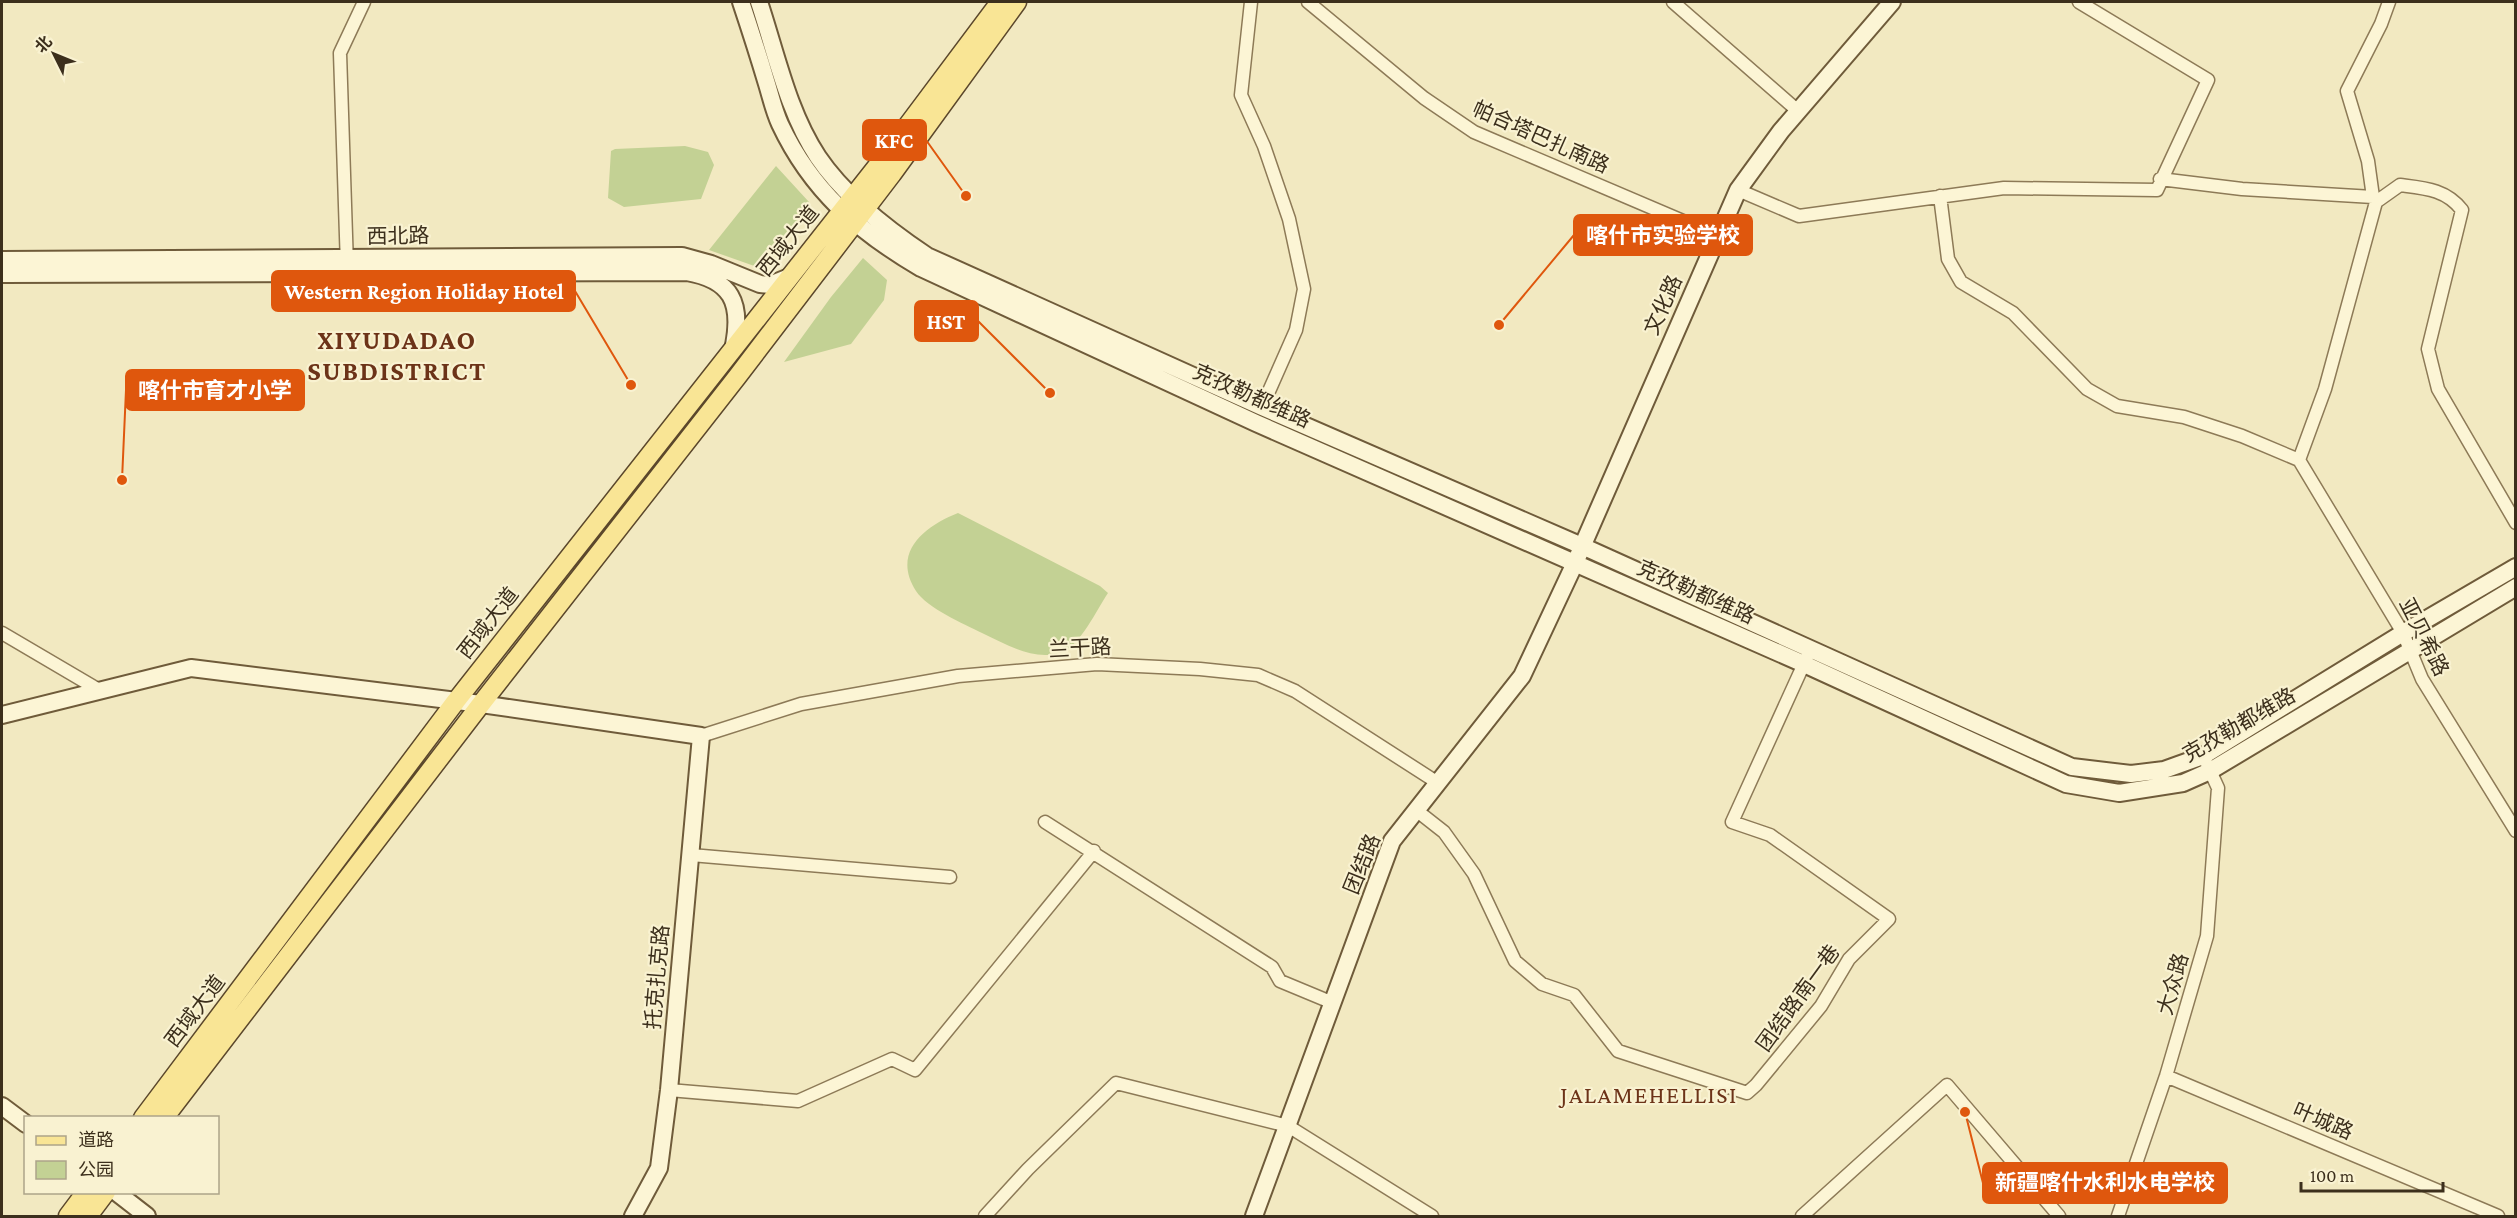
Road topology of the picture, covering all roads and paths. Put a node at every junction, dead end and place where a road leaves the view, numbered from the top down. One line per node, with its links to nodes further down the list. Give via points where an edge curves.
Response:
1 (364, 2): 22 (street, via 340,53)
2 (741, 2): 19 (main road, via 780,123 807,171)
3 (759, 2): 18 (main road, via 798,119 818,157)
4 (1000, 2): 13 (main road)
5 (1017, 2): 13 (main road)
6 (1251, 2): 26 (street, via 1241,95 1264,146 1289,219 1304,289 1296,330)
7 (1308, 2): 20 (street, 帕合塔巴扎南路, via 1424,98 1474,132)
8 (1673, 2): 12 (street)
9 (1892, 2): 12 (main road, 文化路)
10 (2079, 2): 14 (street, via 2208,80)
11 (2390, 2): 17 (street, via 2347,91 2368,160)
12 (1798, 111): 15 (main road, 文化路)
13 (885, 169): 18 (main road, 西域大道)
14 (2160, 179): 16 (street, via 2157,190 2004,188); 17 (street)
15 (1738, 190): 16 (street, via 1799,216); 20 (main road, 文化路)
16 (1940, 196): 27 (street, via 1948,258 1961,282 2013,313 2088,389 2117,406 2184,417)
17 (2375, 199): 27 (street, via 2325,389); 28 (street, via 2400,185 2436,190 2454,200 2462,210 2428,349 2438,389)
18 (858, 209): 19 (main road, 西域大道); 26 (main road, 克孜勒都维路, via 927,256); 30 (main road, 克孜勒都维路, via 884,247 932,273 1256,423); 39 (main road, 西域大道, via 737,377)
19 (841, 210): 24 (main road, 西域大道)
20 (1718, 236): 29 (main road, 文化路)
21 (2, 260): 22 (main road, 西北路)
22 (347, 266): 23 (main road, 西北路); 24 (main road, 西北路, via 682,256 760,284 770,285); 25 (main road, 西北路, via 702,275 721,284 736,306)
23 (2, 274)
24 (787, 278): 25 (main road, 西域大道)
25 (734, 345): 38 (main road, 西域大道)
26 (1262, 407): 29 (main road, 克孜勒都维路)
27 (2299, 460): 34 (street, 亚贝希路)
28 (2516, 523)
29 (1582, 546): 30 (main road, 文化路); 36 (main road, 克孜勒都维路)
30 (1575, 563): 36 (main road, 克孜勒都维路); 43 (main road, 团结路, via 1522,676)
31 (2516, 567): 34 (main road, 克孜勒都维路)
32 (2516, 587): 35 (main road, 克孜勒都维路)
33 (2, 633): 37 (street)
34 (2403, 633): 35 (street, 亚贝希路); 42 (main road, 克孜勒都维路)
35 (2410, 651): 42 (main road, 克孜勒都维路); 46 (street, 亚贝希路, via 2422,679)
36 (1807, 657): 42 (main road, 克孜勒都维路, via 2066,784 2120,793 2183,783); 44 (street, 团结路南一巷, via 1732,822 1770,835 1889,919 1849,959 1821,1006 1747,1093 1618,1051 1574,994 1542,984 1515,961 1474,874 1444,832)
37 (99, 690): 38 (main road, via 191,668); 40 (main road)
38 (456, 701): 39 (main road); 54 (main road, 西域大道)
39 (481, 704): 41 (main road); 55 (main road, 西域大道)
40 (2, 715)
41 (701, 736): 43 (street, 兰干路, via 801,704 958,676 1097,664 1200,669 1258,675 1296,691); 48 (main road, 托克扎克路)
42 (2206, 763): 51 (street, 大众路, via 2218,788 2207,936)
43 (1438, 783): 44 (main road, 团结路)
44 (1416, 810): 50 (main road, 团结路, via 1392,841)
45 (1045, 822): 47 (street)
46 (2516, 831)
47 (1094, 851): 50 (street, via 1272,967 1281,981); 52 (street, via 915,1070 892,1059 798,1101)
48 (691, 855): 49 (street); 52 (main road, 托克扎克路)
49 (951, 877)
50 (1333, 1003): 57 (main road, 团结路)
51 (2166, 1076): 70 (street, 大众路); 71 (street, 叶城路)
52 (669, 1090): 64 (main road, 托克扎克路, via 659,1168)
53 (2, 1107): 56 (main road)
54 (145, 1116)
55 (166, 1116)
56 (24, 1124)
57 (1288, 1126): 65 (street, via 1116,1083); 66 (main road, 团结路); 67 (street)
58 (84, 1194): 61 (main road)
59 (104, 1194): 62 (main road)
60 (119, 1194): 63 (main road)
61 (68, 1216)
62 (88, 1216)
63 (147, 1216)
64 (633, 1216)
65 (985, 1216)
66 (1254, 1216)
67 (1432, 1216)
68 (1802, 1216): 69 (street, via 1947,1085)
69 (2059, 1216)
70 (2118, 1216)
71 (2498, 1216)

